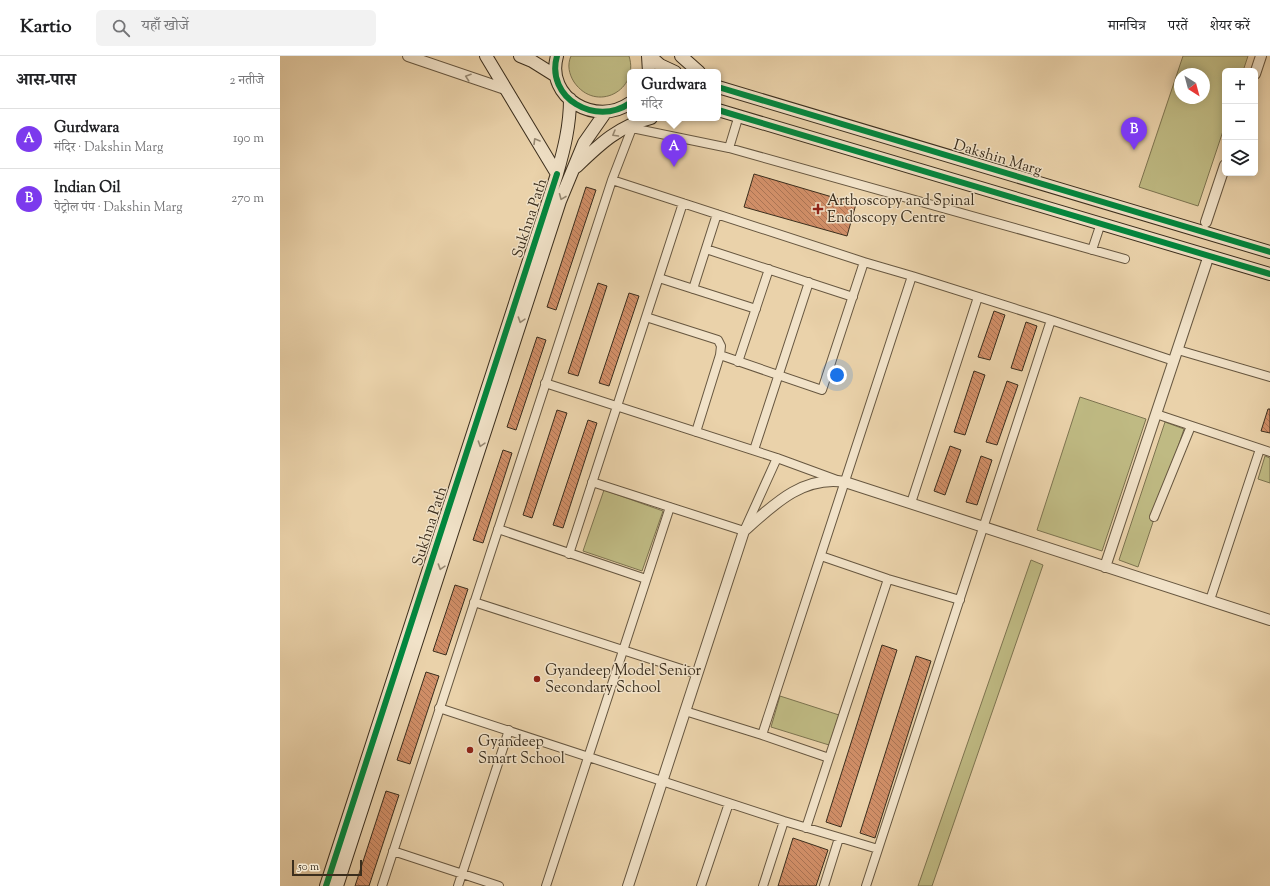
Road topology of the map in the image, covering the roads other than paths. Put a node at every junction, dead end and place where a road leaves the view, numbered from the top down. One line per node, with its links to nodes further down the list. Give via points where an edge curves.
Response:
1 (408, 56): 14 (street, one-way to 1)
2 (486, 56): 14 (main road)
3 (520, 56): 12 (main road)
4 (557, 56): 12 (main road)
5 (649, 56): 9 (main road); 10 (main road)
6 (681, 56): 11 (main road)
7 (1261, 56): 8 (street)
8 (1257, 68)
9 (648, 69)
10 (669, 69)
11 (696, 69)
12 (556, 76): 15 (main road, via 564,94)
13 (721, 88): 32 (main road, Dakshin Marg)
14 (505, 89): 24 (main road, one-way to 14)
15 (570, 99): 18 (main road, via 582,108); 24 (main road, Sukhna Path, via 570,121)
16 (627, 105): 18 (main road)
17 (721, 111): 19 (main road)
18 (605, 113): 22 (main road, Sukhna Path, via 584,143)
19 (739, 115): 21 (street); 37 (main road)
20 (643, 121): 22 (main road, one-way to 22, via 605,140)
21 (729, 148): 25 (street, via 632,128); 31 (street)
22 (573, 169): 96 (main road, Sukhna Path, one-way to 96, via 560,201)
23 (1222, 173): 28 (street)
24 (557, 174): 95 (main road, Sukhna Path)
25 (612, 180): 26 (street); 53 (street)
26 (683, 203): 27 (street); 39 (street)
27 (718, 214): 30 (street); 35 (street)
28 (1206, 222)
29 (1099, 229): 31 (street)
30 (706, 249): 36 (street); 41 (street)
31 (1092, 250): 33 (street)
32 (1270, 252)
33 (1125, 259)
34 (1207, 261): 47 (street)
35 (864, 262): 38 (street); 42 (street)
36 (769, 269): 40 (street); 44 (street)
37 (1270, 274)
38 (912, 276): 43 (street); 62 (street)
39 (659, 278): 41 (street); 45 (street)
40 (809, 282): 42 (street); 51 (street)
41 (693, 289): 44 (street)
42 (853, 297): 51 (street, via 822,390)
43 (978, 297): 46 (street); 64 (street)
44 (756, 309): 50 (street)
45 (646, 317): 48 (street, via 718,340 721,346); 54 (street)
46 (1051, 320): 49 (street); 67 (street)
47 (1178, 350): 49 (street); 52 (street)
48 (720, 355): 50 (street); 57 (street)
49 (1174, 360): 55 (street)
50 (738, 362): 51 (street)
51 (779, 375): 59 (street)
52 (1270, 378)
53 (545, 383): 54 (street); 68 (street)
54 (617, 407): 57 (street); 63 (street)
55 (1156, 414): 56 (street); 72 (street)
56 (1191, 426): 58 (street); 66 (street)
57 (696, 432): 59 (street)
58 (1260, 449): 60 (street); 76 (street)
59 (754, 450): 61 (street)
60 (1270, 452)
61 (778, 458): 62 (street); 69 (street)
62 (842, 481): 64 (street); 69 (street, via 816,482 793,491); 71 (street)
63 (592, 482): 65 (street); 70 (street)
64 (911, 503): 67 (street)
65 (670, 507): 69 (street); 73 (street)
66 (1154, 517)
67 (984, 526): 72 (street); 75 (street)
68 (498, 530): 70 (street); 77 (street)
69 (744, 531): 80 (street)
70 (569, 554): 73 (street)
71 (821, 556): 74 (street); 84 (street)
72 (1105, 566): 76 (street)
73 (646, 579): 79 (street)
74 (888, 579): 75 (street); 86 (street)
75 (960, 600): 92 (street)
76 (1210, 600): 78 (street)
77 (474, 602): 79 (street); 81 (street)
78 (1270, 620)
79 (623, 650): 80 (street); 85 (street)
80 (697, 674): 82 (street)
81 (440, 708): 83 (street); 93 (street)
82 (685, 711): 84 (street); 87 (street)
83 (509, 730): 85 (street); 94 (street)
84 (762, 735): 86 (street)
85 (588, 757): 87 (street); 100 (street)
86 (829, 758): 90 (street)
87 (662, 781): 88 (street); 101 (street)
88 (728, 803): 89 (street); 102 (street)
89 (784, 821): 90 (street); 103 (street)
90 (806, 828): 91 (street)
91 (839, 838): 92 (street); 104 (street)
92 (878, 849): 105 (street)
93 (393, 851): 94 (street); 97 (street)
94 (462, 874): 98 (street); 99 (street)
95 (326, 886)
96 (337, 886)
97 (382, 886)
98 (458, 886)
99 (498, 886)
100 (546, 886)
101 (628, 886)
102 (701, 886)
103 (763, 886)
104 (824, 886)
105 (866, 886)

